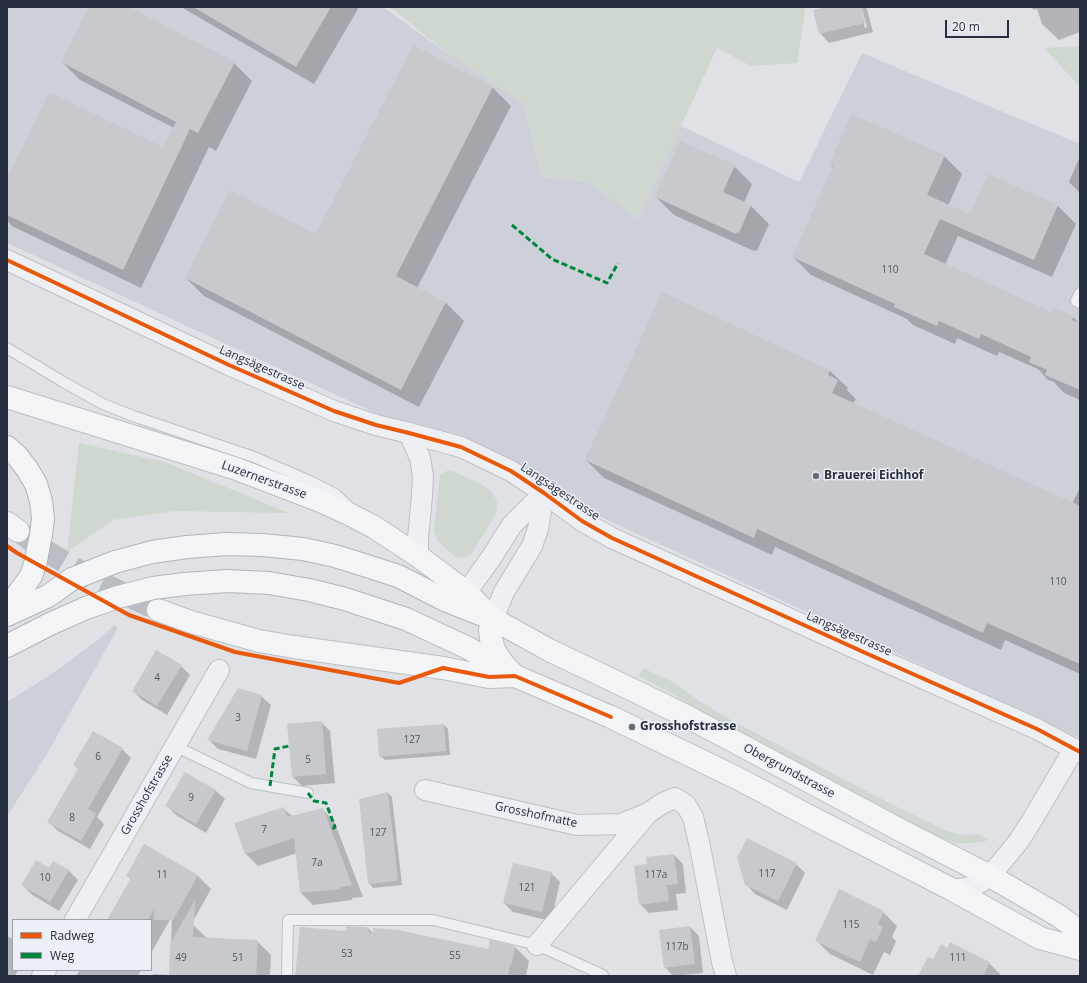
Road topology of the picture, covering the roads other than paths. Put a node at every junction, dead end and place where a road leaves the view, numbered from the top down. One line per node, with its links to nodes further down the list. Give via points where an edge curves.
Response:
1 (7, 260): 6 (street, Langsägestrasse, via 229,365 334,411 376,425)
2 (1080, 293): 3 (lane, via 1076,301)
3 (1080, 303)
4 (7, 348): 9 (lane, via 103,404 254,458 310,481 335,494)
5 (7, 397): 9 (main road, Luzernerstrasse, via 234,468 318,500)
6 (409, 432): 8 (street, Langsägestrasse, via 461,447 511,471); 10 (street, via 420,458 423,476)
7 (7, 447): 11 (main road, bridge, via 27,469 36,484 41,501 43,518)
8 (544, 492): 12 (street, Langsägestrasse, via 512,526 490,561); 16 (street, Langsägestrasse, via 538,529 532,546 504,592); 21 (street, Langsägestrasse, via 582,521 612,538)
9 (374, 527): 10 (main road, Luzernerstrasse)
10 (418, 556): 12 (main road, Luzernerstrasse)
11 (37, 580): 13 (main road, bridge, via 72,579 115,562 152,552 227,544 262,545 303,549 335,556 398,576); 14 (main road); 14 (main road, via 29,580)
12 (465, 591): 13 (street, Langsägestrasse, via 460,596); 16 (main road, Luzernerstrasse)
13 (446, 600): 16 (main road)
14 (9, 601)
15 (158, 610): 19 (main road, via 259,641 489,676)
16 (492, 619): 19 (main road, via 490,630 494,650); 25 (main road, Obergrundstrasse, via 549,650 688,717)
17 (7, 646): 19 (main road, bridge, via 86,608 153,588 227,581 269,583 309,590 406,619 468,648)
18 (219, 670): 20 (street, Grosshofstrasse)
19 (515, 676): 26 (main road, via 611,717 739,779)
20 (175, 746): 23 (lane, via 251,783); 27 (street, Grosshofstrasse)
21 (1077, 748): 25 (street, via 1018,842)
22 (425, 790): 24 (street, Grosshofmatte, via 577,825 622,824)
23 (308, 792)
24 (648, 814): 29 (street, Grosshofmatte); 33 (street, Grosshofmatte, via 675,798 686,805 693,817)
25 (990, 876): 26 (street, via 975,886); 28 (main road, Obergrundstrasse, via 1059,916)
26 (953, 890): 30 (main road, via 1040,938)
27 (76, 919)
28 (1080, 932)
29 (537, 946): 31 (lane, via 433,920 288,920); 32 (lane)
30 (1080, 949)
31 (287, 976)
32 (604, 976)
33 (726, 976)

